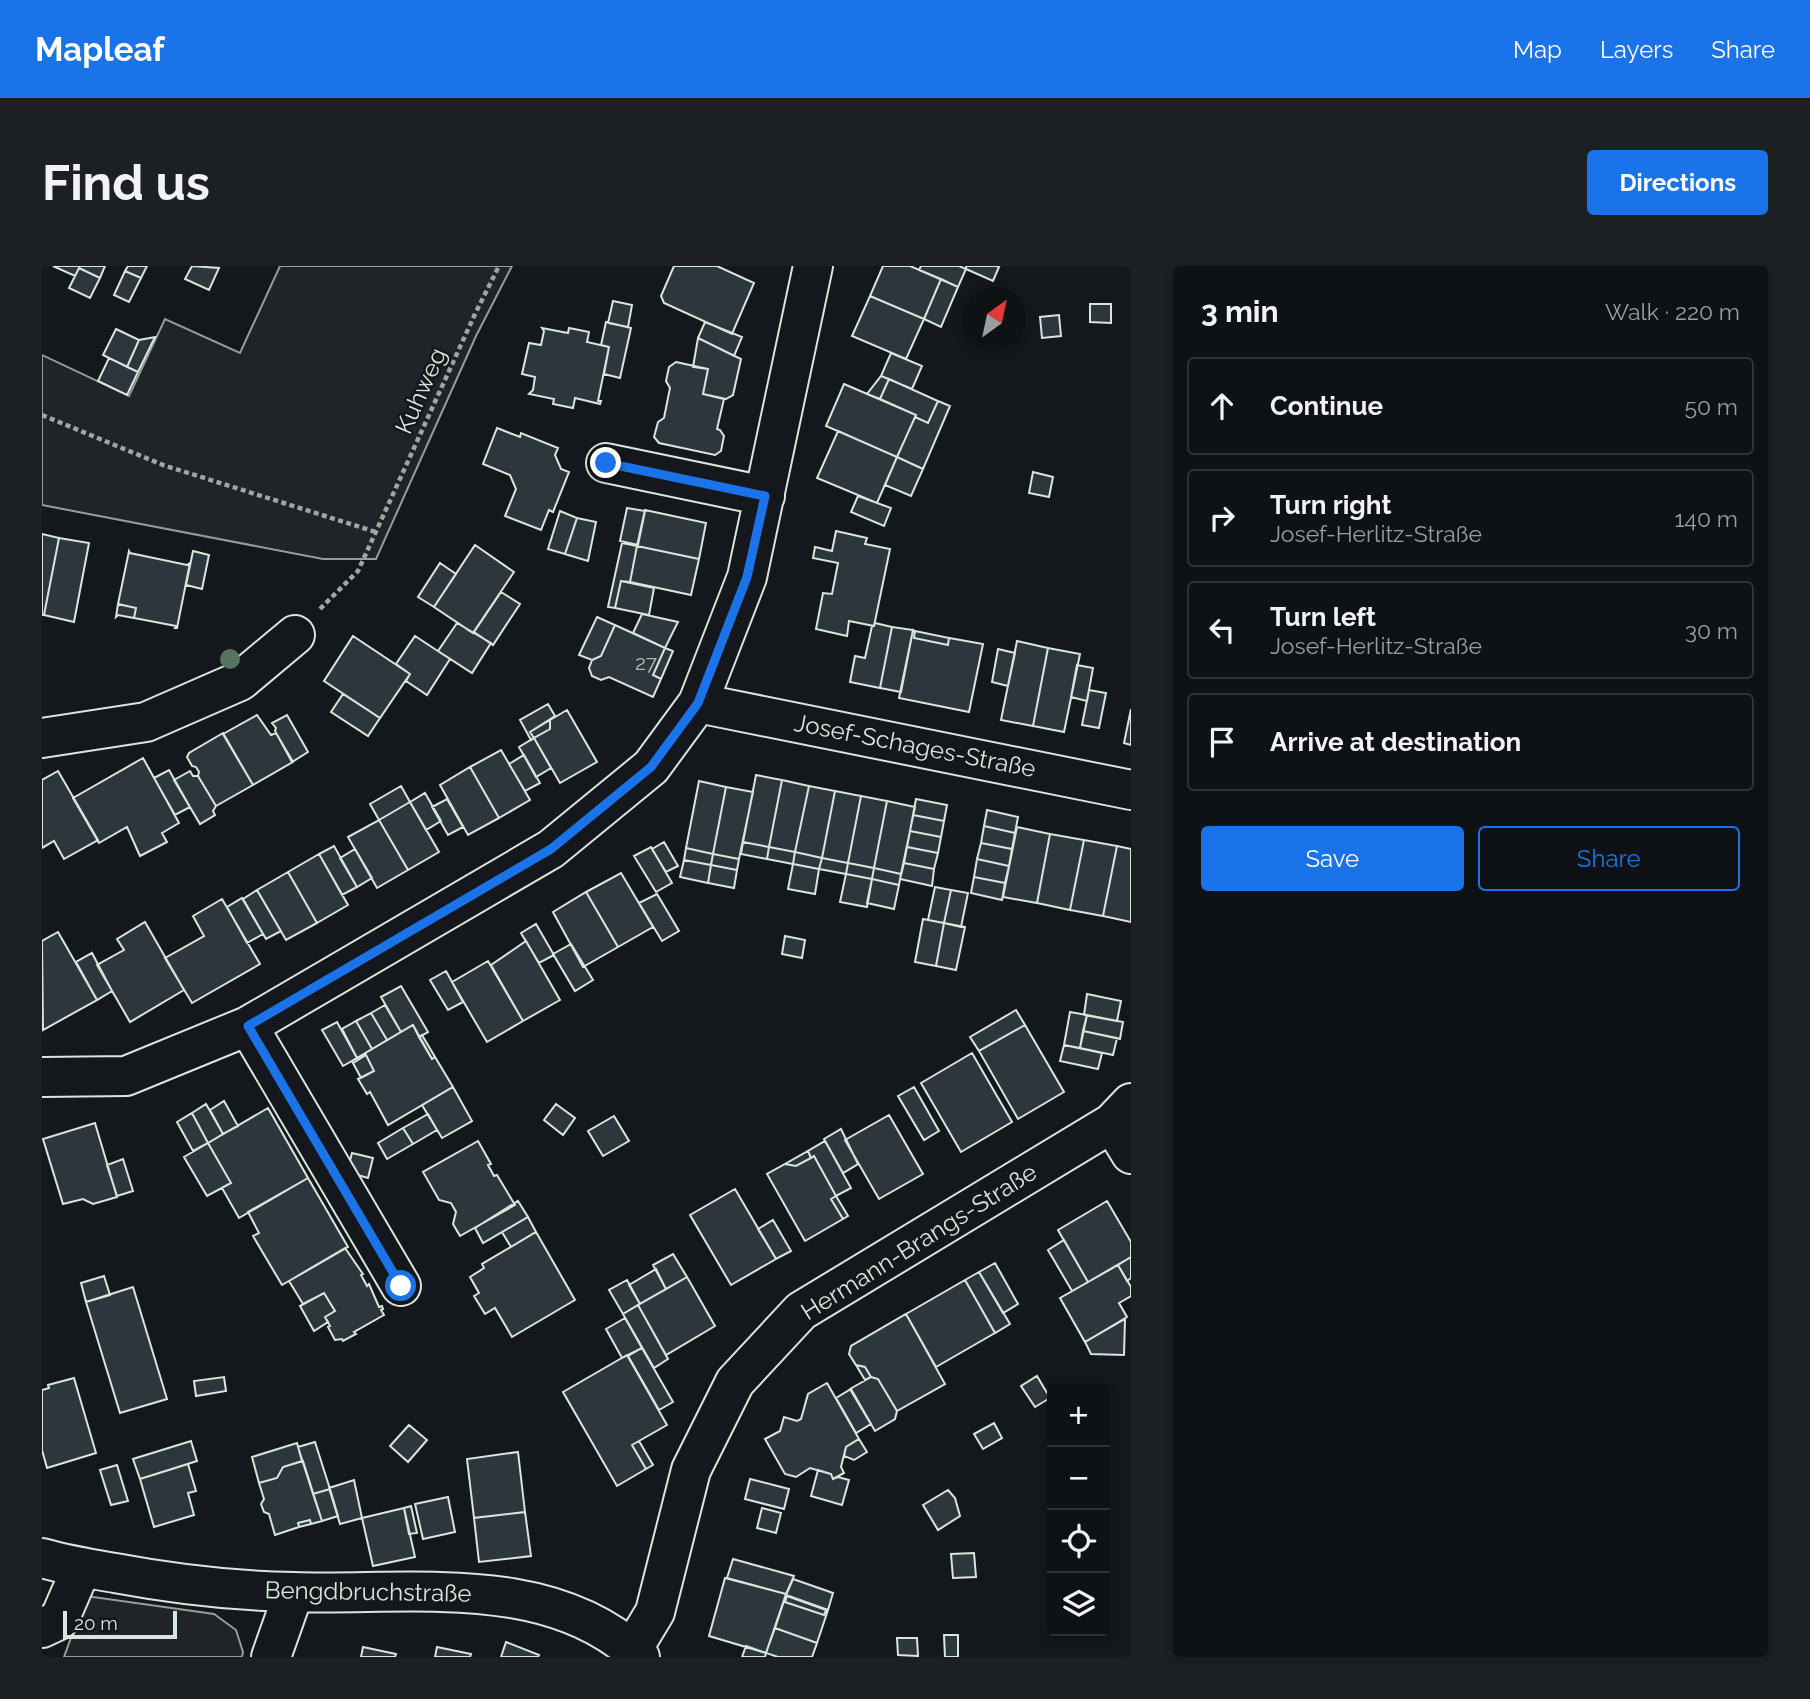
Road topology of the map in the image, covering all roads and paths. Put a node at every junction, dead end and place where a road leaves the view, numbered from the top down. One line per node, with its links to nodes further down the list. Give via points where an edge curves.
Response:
1 (499, 266): 6 (path, Kuhweg)
2 (813, 266): 5 (street)
3 (42, 415): 6 (path, via 163,465)
4 (606, 463): 5 (street)
5 (765, 496): 8 (street, via 747,577)
6 (376, 532): 7 (path, Kuhweg, via 358,571)
7 (295, 635): 9 (street, via 240,681 146,722)
8 (698, 703): 10 (street, Josef-Schages-Straße); 11 (street, via 651,767 551,849)
9 (42, 738)
10 (1131, 790)
11 (248, 1026): 12 (street, via 126,1076); 14 (street)
12 (42, 1077)
13 (1125, 1127): 19 (street, Hermann-Brangs-Straße, via 801,1311 735,1382 691,1469 655,1612)
14 (401, 1286)
15 (42, 1558): 16 (street, Bengdbruchstraße)
16 (82, 1567): 17 (street, Bengdbruchstraße, via 185,1583); 18 (street, via 59,1620)
17 (294, 1592): 19 (street, Bengdbruchstraße, via 504,1597 569,1613); 20 (street)
18 (42, 1628)
19 (636, 1653)
20 (271, 1657)

